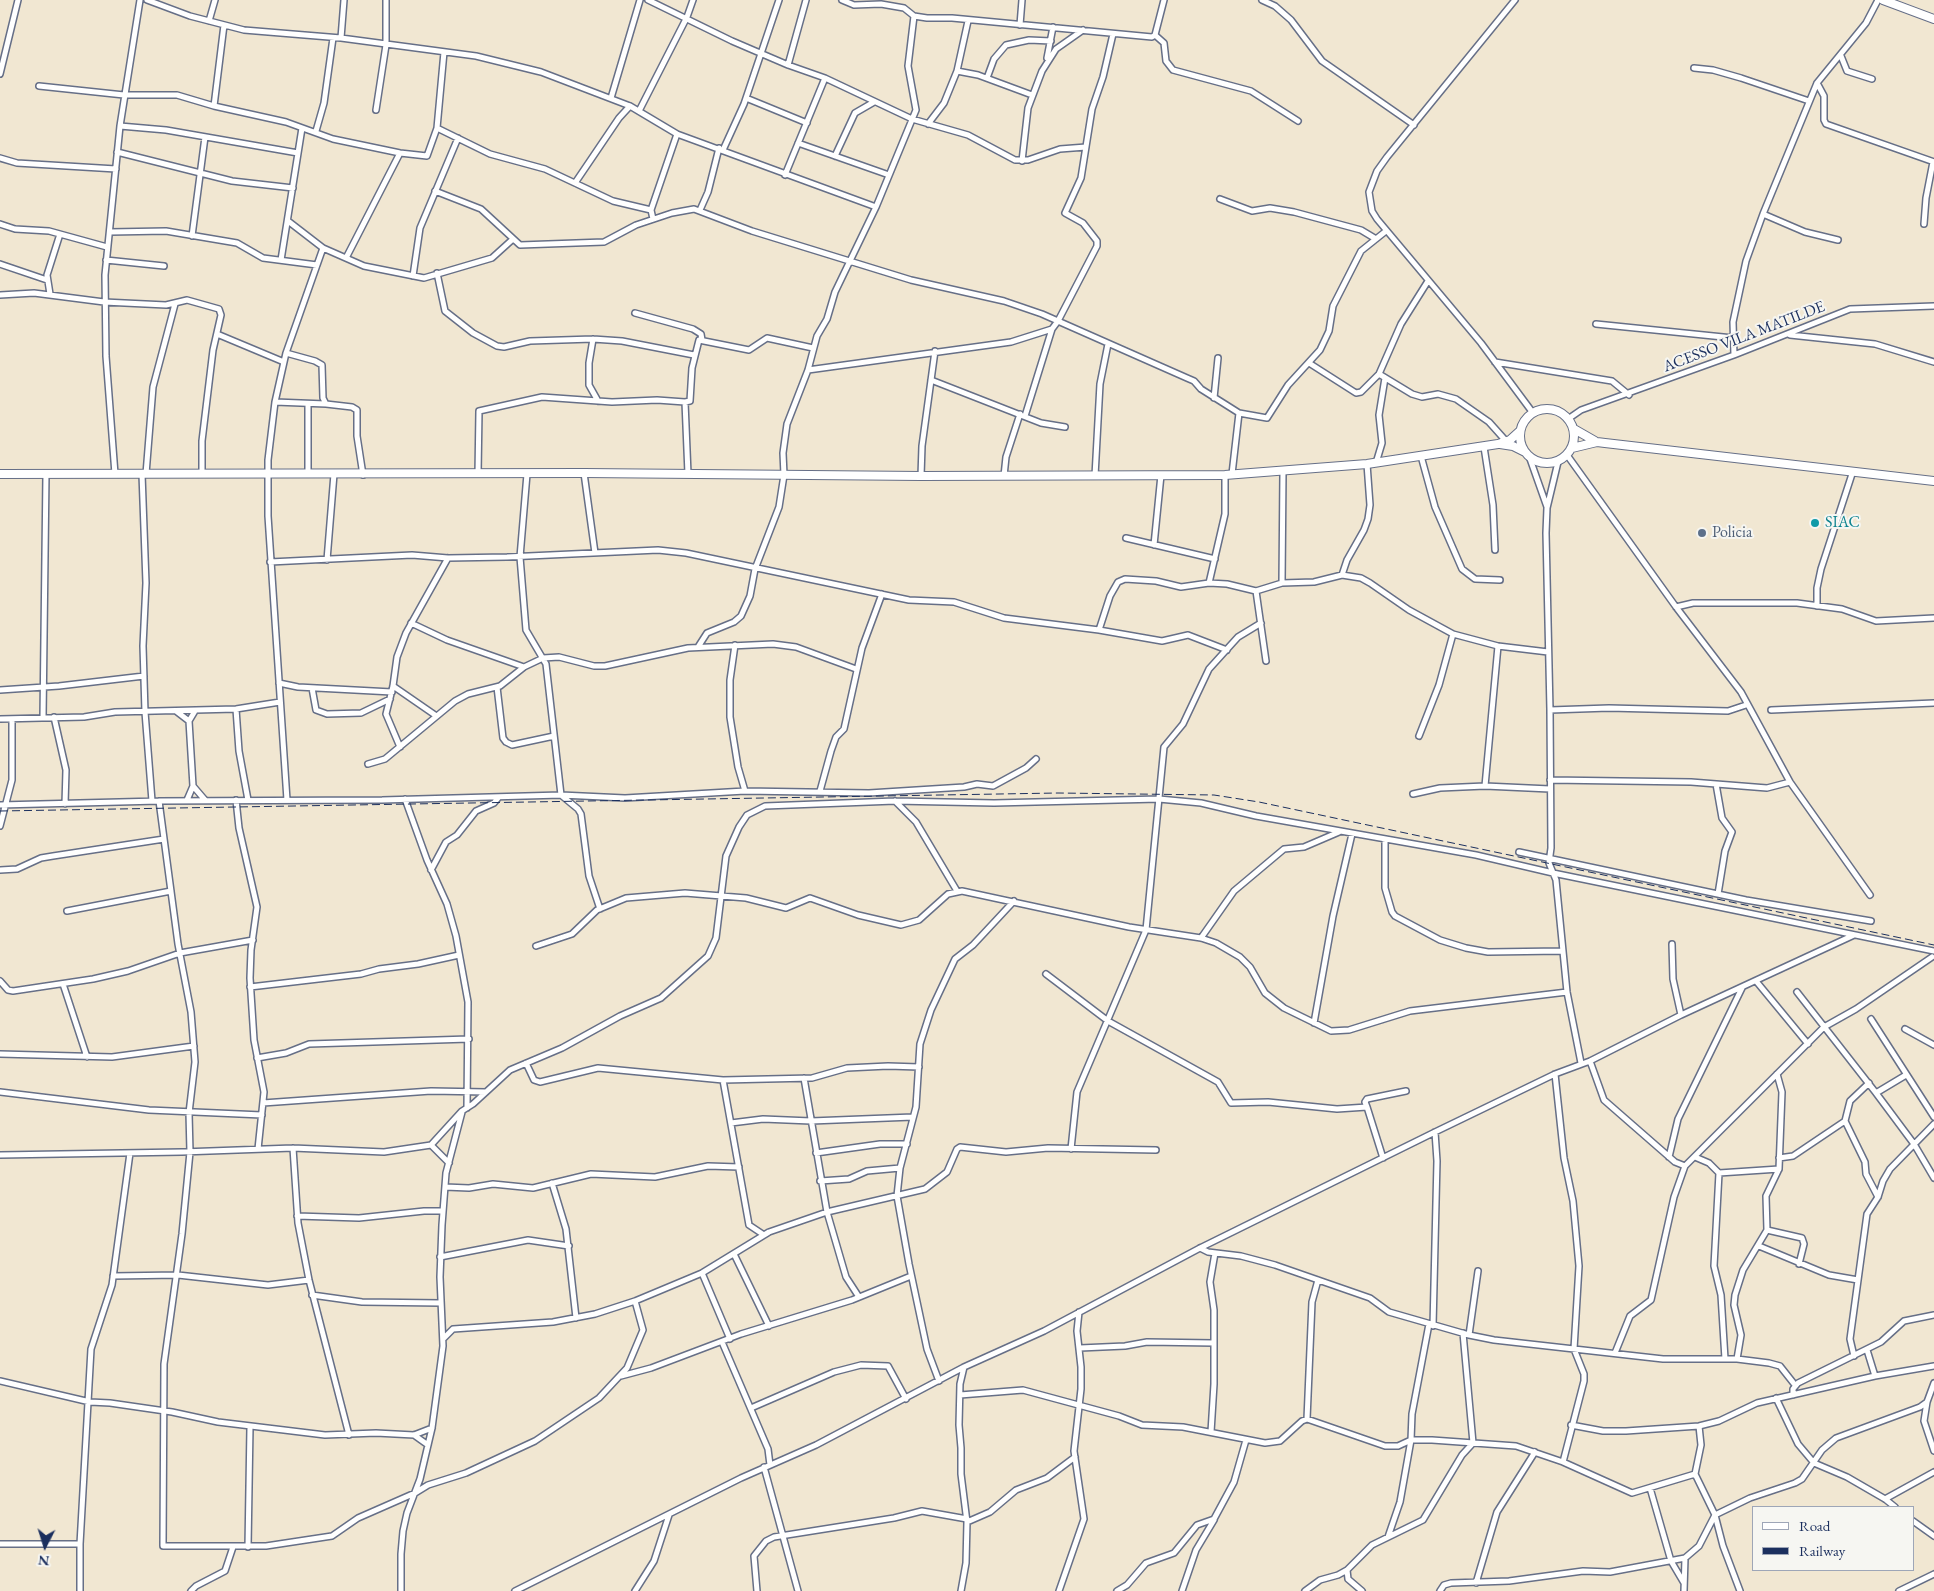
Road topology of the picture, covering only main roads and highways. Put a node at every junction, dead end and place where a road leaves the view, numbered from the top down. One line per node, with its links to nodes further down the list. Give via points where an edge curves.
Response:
1 (1883, 0): 2 (main road)
2 (1934, 19)
3 (1574, 429): 4 (main road, via 1568,419 1552,409 1542,409 1527,418); 5 (main road); 7 (main road)
4 (1520, 431): 6 (main road); 8 (main road)
5 (1596, 442): 7 (main road); 10 (main road)
6 (1498, 444): 8 (main road, via 1513,446); 9 (main road, via 1376,463 1229,475)
7 (1572, 448): 8 (main road, via 1558,462 1547,464)
8 (1527, 455)
9 (0, 474)
10 (1934, 481)

